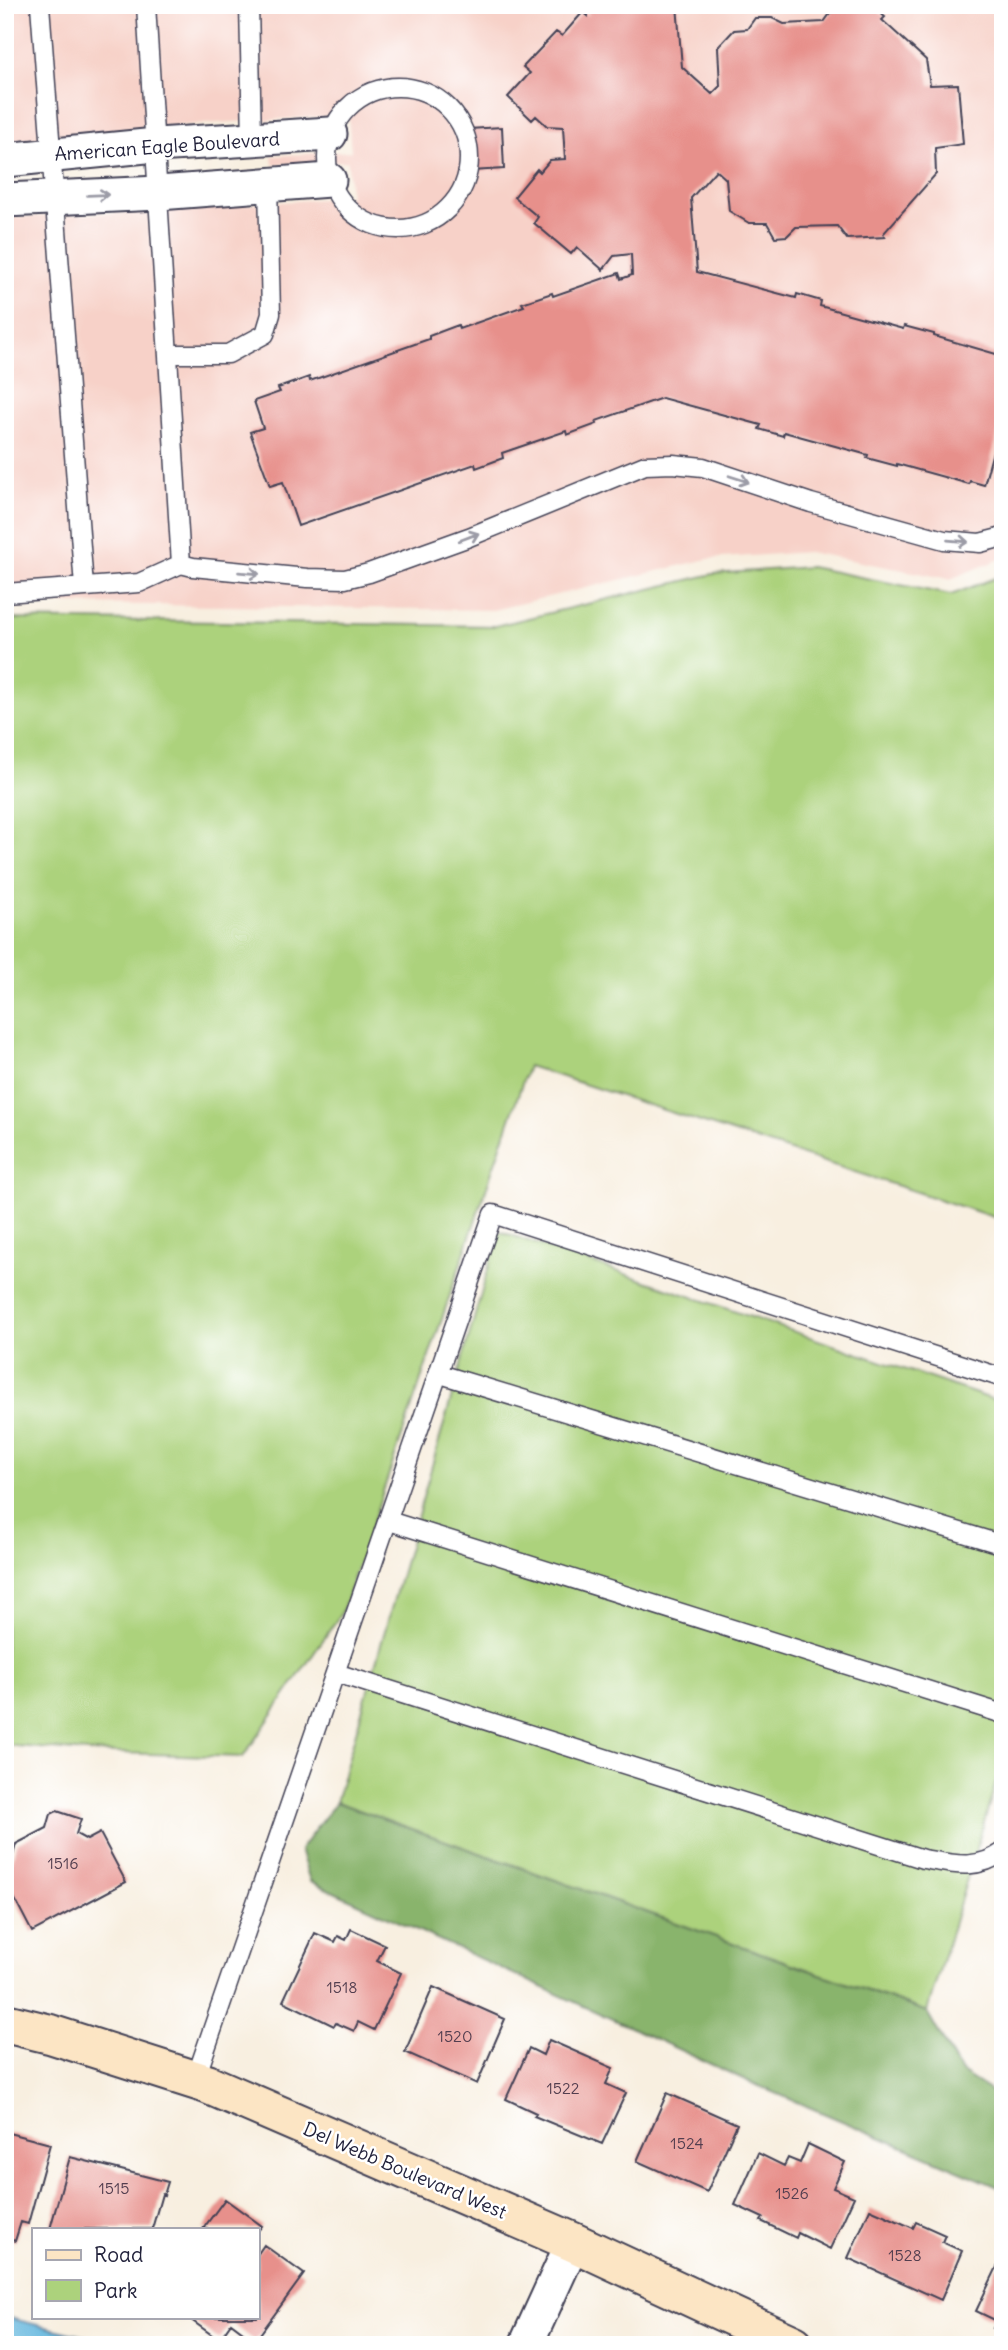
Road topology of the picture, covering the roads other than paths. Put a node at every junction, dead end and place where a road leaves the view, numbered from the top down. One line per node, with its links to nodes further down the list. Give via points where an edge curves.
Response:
1 (40, 5): 7 (lane)
2 (146, 5): 6 (lane)
3 (249, 5): 5 (lane)
4 (330, 134): 5 (street, American Eagle Boulevard); 9 (lane); 9 (lane, via 343,111 365,94 390,85 418,88 442,100 460,121 470,147 468,177 453,205 429,223 399,230 369,224 344,206)
5 (252, 139): 6 (street, American Eagle Boulevard); 10 (street)
6 (156, 145): 7 (street, American Eagle Boulevard); 11 (lane)
7 (51, 155): 8 (street, American Eagle Boulevard); 12 (lane)
8 (5, 160)
9 (329, 180): 10 (street)
10 (261, 184): 11 (street); 14 (lane, via 271,314 265,334 228,354)
11 (159, 193): 12 (street, one-way to 11); 14 (lane)
12 (55, 197): 13 (street); 17 (lane)
13 (5, 200)
14 (169, 354): 16 (lane)
15 (1003, 537): 16 (lane, one-way to 15, via 345,579 469,537 645,465 673,464 703,467 944,540 980,543)
16 (181, 564): 17 (lane, via 139,583)
17 (84, 587): 18 (lane)
18 (5, 593)
19 (440, 1374): 20 (lane, via 494,1214); 21 (lane); 22 (lane)
20 (1003, 1378)
21 (389, 1521): 23 (lane); 24 (lane)
22 (1003, 1545)
23 (336, 1673): 25 (lane, via 923,1859 978,1865); 27 (lane)
24 (1003, 1714)
25 (1003, 1852)
26 (5, 2023): 27 (street, Del Webb Boulevard West)
27 (195, 2080): 28 (street, Del Webb Boulevard West)
28 (573, 2242): 29 (street); 30 (street, Del Webb Boulevard West)
29 (526, 2345)
30 (794, 2345)

